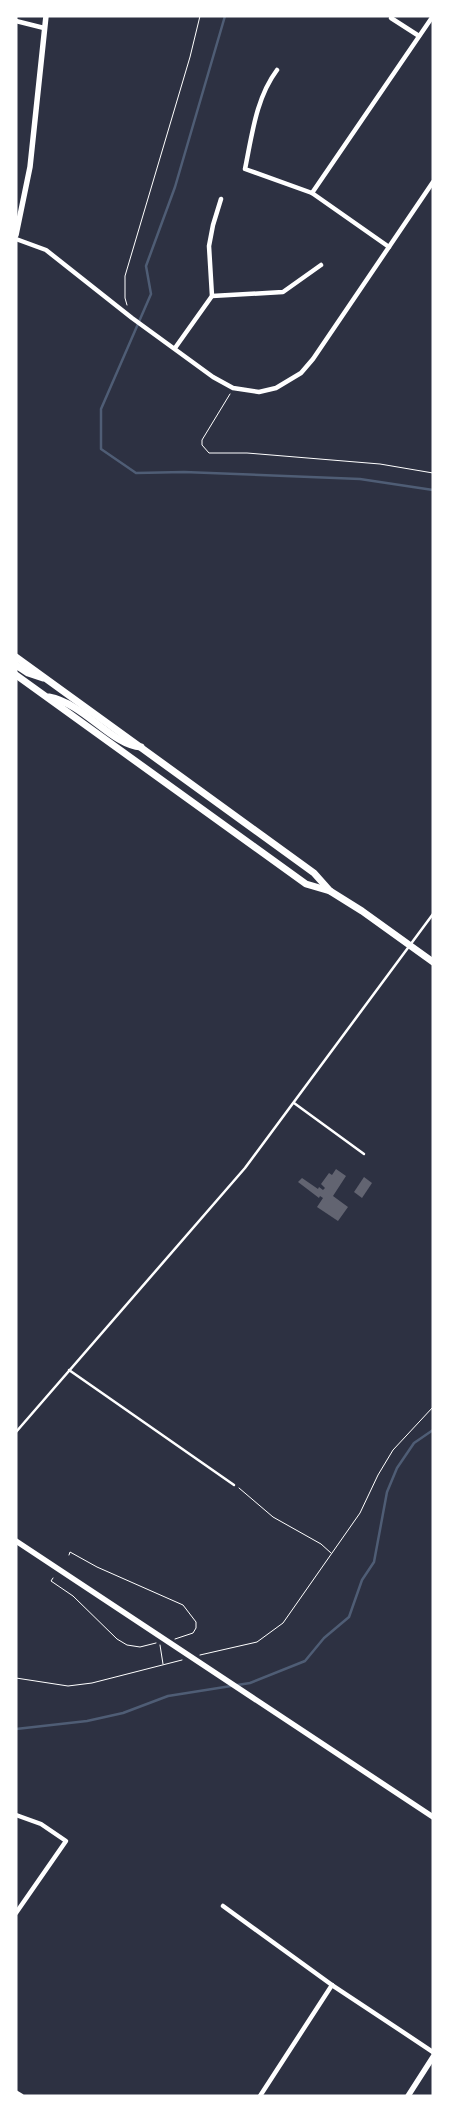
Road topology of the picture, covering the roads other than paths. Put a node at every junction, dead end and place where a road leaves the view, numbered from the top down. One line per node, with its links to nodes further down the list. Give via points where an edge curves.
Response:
1 (46, 16): 5 (street)
2 (433, 16): 6 (street)
3 (391, 18): 6 (street)
4 (16, 21): 5 (street)
5 (44, 28): 11 (street, via 30,167)
6 (419, 36): 9 (street)
7 (277, 70): 9 (street, via 259,108 245,169)
8 (433, 182): 12 (street)
9 (312, 193): 12 (street)
10 (221, 199): 14 (street, via 212,225 210,246)
11 (16, 237): 15 (street, via 46,250)
12 (390, 247): 15 (street, via 313,359 301,373 276,388 259,392 233,388)
13 (321, 265): 14 (street, via 283,292)
14 (212, 296): 15 (street)
15 (175, 348)
16 (16, 657): 19 (main road)
17 (16, 665): 19 (main road)
18 (16, 675): 20 (main road)
19 (48, 680): 21 (main road)
20 (45, 696): 21 (main road, via 62,699 126,744); 22 (main road, via 306,884)
21 (141, 748): 22 (main road, via 314,873)
22 (330, 891): 24 (main road)
23 (433, 914): 24 (lane)
24 (410, 946): 25 (main road); 26 (lane)
25 (433, 962)
26 (294, 1103): 27 (lane); 28 (lane, via 246,1168)
27 (364, 1154)
28 (69, 1370): 29 (lane); 30 (lane)
29 (16, 1432)
30 (234, 1485)
31 (16, 1541): 33 (street)
32 (16, 1815): 35 (street, via 41,1824 66,1841)
33 (433, 1816)
34 (223, 1906): 36 (street)
35 (16, 1914)
36 (332, 1985): 37 (street); 41 (street)
37 (433, 2052)
38 (433, 2057): 42 (street)
39 (16, 2093): 40 (street)
40 (21, 2096)
41 (260, 2096)
42 (408, 2096)

